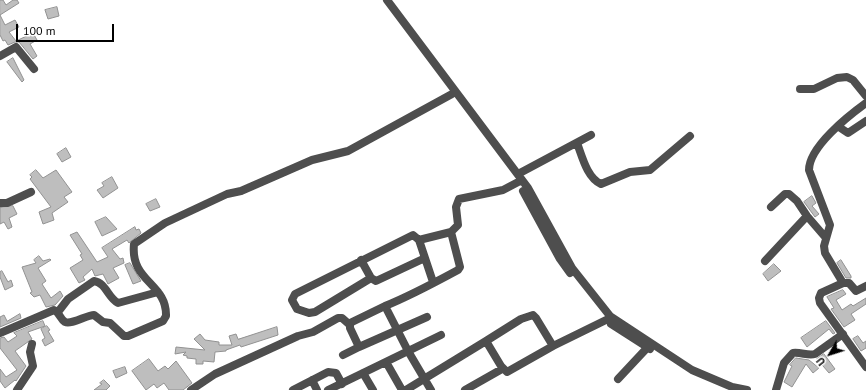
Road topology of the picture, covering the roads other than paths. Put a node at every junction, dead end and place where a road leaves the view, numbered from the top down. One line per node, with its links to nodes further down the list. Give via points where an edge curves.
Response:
1 (380, 0): 4 (street)
2 (387, 0): 4 (street)
3 (0, 56): 5 (street, via 16,48)
4 (425, 56): 7 (street); 15 (street)
5 (34, 69)
6 (800, 89): 8 (street, via 814,89 837,78 847,77 853,80)
7 (452, 94): 15 (street); 30 (street, via 348,151 312,160 241,192 227,194 165,223 134,244 135,264)
8 (866, 96)
9 (866, 103): 11 (street)
10 (866, 121): 11 (street, via 848,133)
11 (839, 127): 21 (street, via 814,152 809,162 809,170 830,225)
12 (592, 135): 14 (street)
13 (690, 136): 14 (street, via 650,170 630,172 601,184 585,163)
14 (577, 143): 15 (street)
15 (519, 179): 20 (street, via 503,190 459,199 456,207 458,225); 34 (street, via 560,259); 38 (street, via 572,268 610,316)
16 (31, 192): 17 (street, via 7,203)
17 (0, 203)
18 (771, 207): 19 (street, via 788,194 797,201)
19 (807, 216): 21 (street); 25 (street)
20 (451, 232): 22 (street); 27 (street, via 460,267)
21 (826, 238): 28 (street, via 825,253)
22 (419, 240): 23 (street); 24 (street, via 413,235)
23 (425, 258): 26 (street, via 378,281); 27 (street)
24 (361, 260): 26 (street); 26 (street, via 295,294 292,300 295,307 315,312)
25 (765, 261)
26 (371, 278)
27 (433, 282): 31 (street, via 424,289)
28 (843, 283): 29 (street, via 849,283 856,291); 39 (street, via 821,293 819,298)
29 (866, 286)
30 (158, 292): 32 (street, via 118,303 101,284 94,281 68,299); 32 (street, via 165,305 165,319 128,336 94,315 68,323 62,320)
31 (385, 306): 35 (street); 36 (street)
32 (58, 312): 37 (street, via 54,310)
33 (426, 317): 36 (street)
34 (606, 320): 38 (street); 43 (street)
35 (350, 325): 44 (street); 57 (street, via 338,318 312,332 222,370)
36 (396, 329): 44 (street); 46 (street)
37 (0, 333)
38 (631, 334): 45 (street); 67 (street, via 692,370)
39 (843, 334): 49 (street); 68 (street, via 815,354 793,353 784,363)
40 (441, 335): 46 (street)
41 (486, 341): 43 (street, via 532,315); 50 (street); 54 (street)
42 (32, 344): 56 (street, via 30,349 33,366)
43 (553, 346): 50 (street, via 510,372)
44 (359, 347): 47 (street)
45 (647, 348): 52 (street); 66 (street, via 690,374)
46 (408, 351): 48 (street); 54 (street)
47 (343, 355)
48 (386, 362): 51 (street); 62 (street)
49 (866, 367)
50 (502, 368): 65 (street)
51 (363, 374): 55 (street); 61 (street)
52 (618, 379)
53 (312, 380): 55 (street, via 332,372 336,373); 58 (street); 59 (street)
54 (425, 380): 63 (street); 64 (street)
55 (342, 384): 60 (street)
56 (17, 390)
57 (191, 390)
58 (293, 390)
59 (317, 390)
60 (328, 390)
61 (373, 390)
62 (402, 390)
63 (406, 390)
64 (431, 390)
65 (465, 390)
66 (724, 390)
67 (745, 390)
68 (776, 390)

